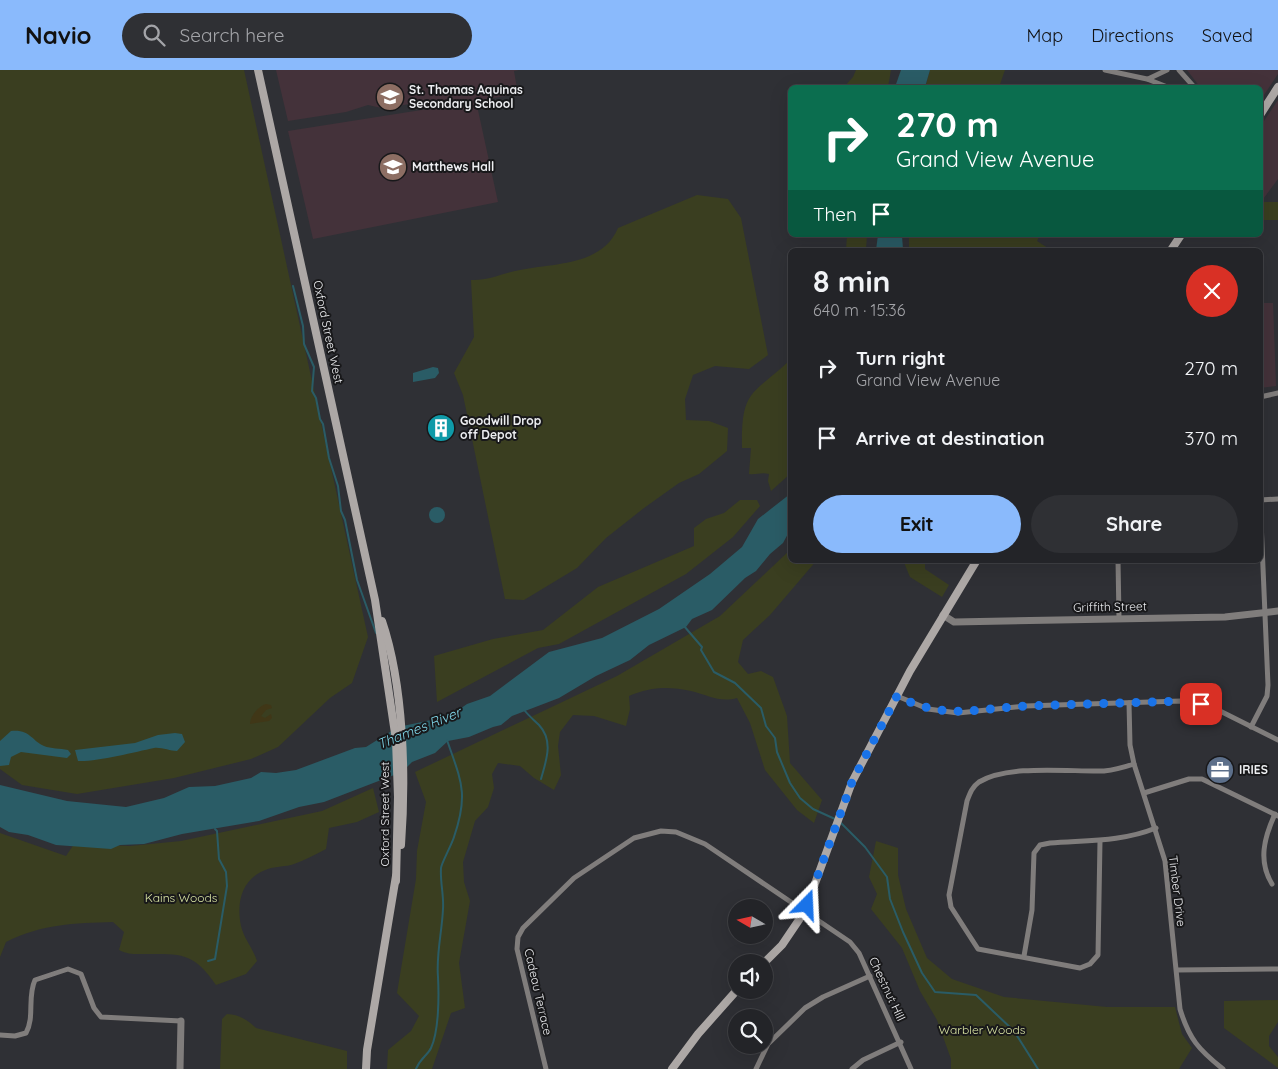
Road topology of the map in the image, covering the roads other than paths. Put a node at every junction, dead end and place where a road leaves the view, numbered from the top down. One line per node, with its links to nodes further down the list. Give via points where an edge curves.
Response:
1 (258, 70): 44 (main road, Oxford Street West, via 382,627 396,740 400,822 396,881)
2 (1105, 70): 5 (street)
3 (1166, 70): 5 (street)
4 (1180, 70): 7 (street)
5 (1147, 79): 6 (street)
6 (1162, 85)
7 (1192, 85)
8 (1278, 87): 9 (main road)
9 (1263, 110)
10 (1180, 237): 11 (main road)
11 (1172, 248)
12 (1278, 394): 13 (street)
13 (1263, 396)
14 (1263, 499): 15 (street)
15 (1278, 499)
16 (1263, 556): 20 (street)
17 (975, 563): 21 (main road)
18 (1118, 563): 22 (street)
19 (1278, 611): 20 (street, Griffith Street)
20 (1265, 613): 22 (street, Griffith Street, via 1225,617); 25 (street, via 1266,696)
21 (943, 615): 22 (street, Griffith Street, via 954,622); 23 (main road)
22 (1119, 618)
23 (897, 696): 24 (street, via 928,710 958,713 1025,706); 33 (main road, via 852,782)
24 (1129, 703): 25 (street, via 1181,701 1201,704); 27 (street, Timber Drive, via 1130,746)
25 (1251, 727): 26 (street)
26 (1278, 740)
27 (1134, 764): 28 (street, Timber Drive); 35 (street, via 1106,771 1050,769 1009,773 980,782 972,789 952,876 951,907 978,948)
28 (1144, 794): 29 (street, via 1189,779 1202,779); 30 (street, Timber Drive)
29 (1276, 815): 32 (street, via 1266,834 1264,857 1265,872)
30 (1156, 828): 31 (street, via 1138,835); 37 (street, Timber Drive, via 1165,861)
31 (1100, 841): 35 (street, via 1050,843 1040,845 1034,853 1032,910); 35 (street, via 1098,955 1090,964 1080,968)
32 (1272, 884)
33 (805, 911): 34 (main road); 38 (street, Chestnut Hill, via 850,942); 45 (street, Cadeau Terrace, via 691,837 661,831 634,838 574,878 530,920 518,937 517,949)
34 (773, 954)
35 (1024, 956)
36 (1278, 968): 37 (street)
37 (1177, 970): 50 (street, Timber Drive, via 1180,1009 1186,1031 1202,1052)
38 (870, 976): 42 (street, Chestnut Hill); 47 (street, via 805,1008 768,1044)
39 (729, 999): 46 (main road)
40 (181, 1021): 41 (street, via 101,1017 94,1008 81,974 68,969 35,980 31,989 31,1025 26,1033); 43 (street)
41 (0, 1035)
42 (900, 1042): 48 (street); 49 (street, Chestnut Hill)
43 (180, 1069)
44 (366, 1069)
45 (546, 1069)
46 (672, 1069)
47 (756, 1069)
48 (852, 1069)
49 (911, 1069)
50 (1223, 1069)

